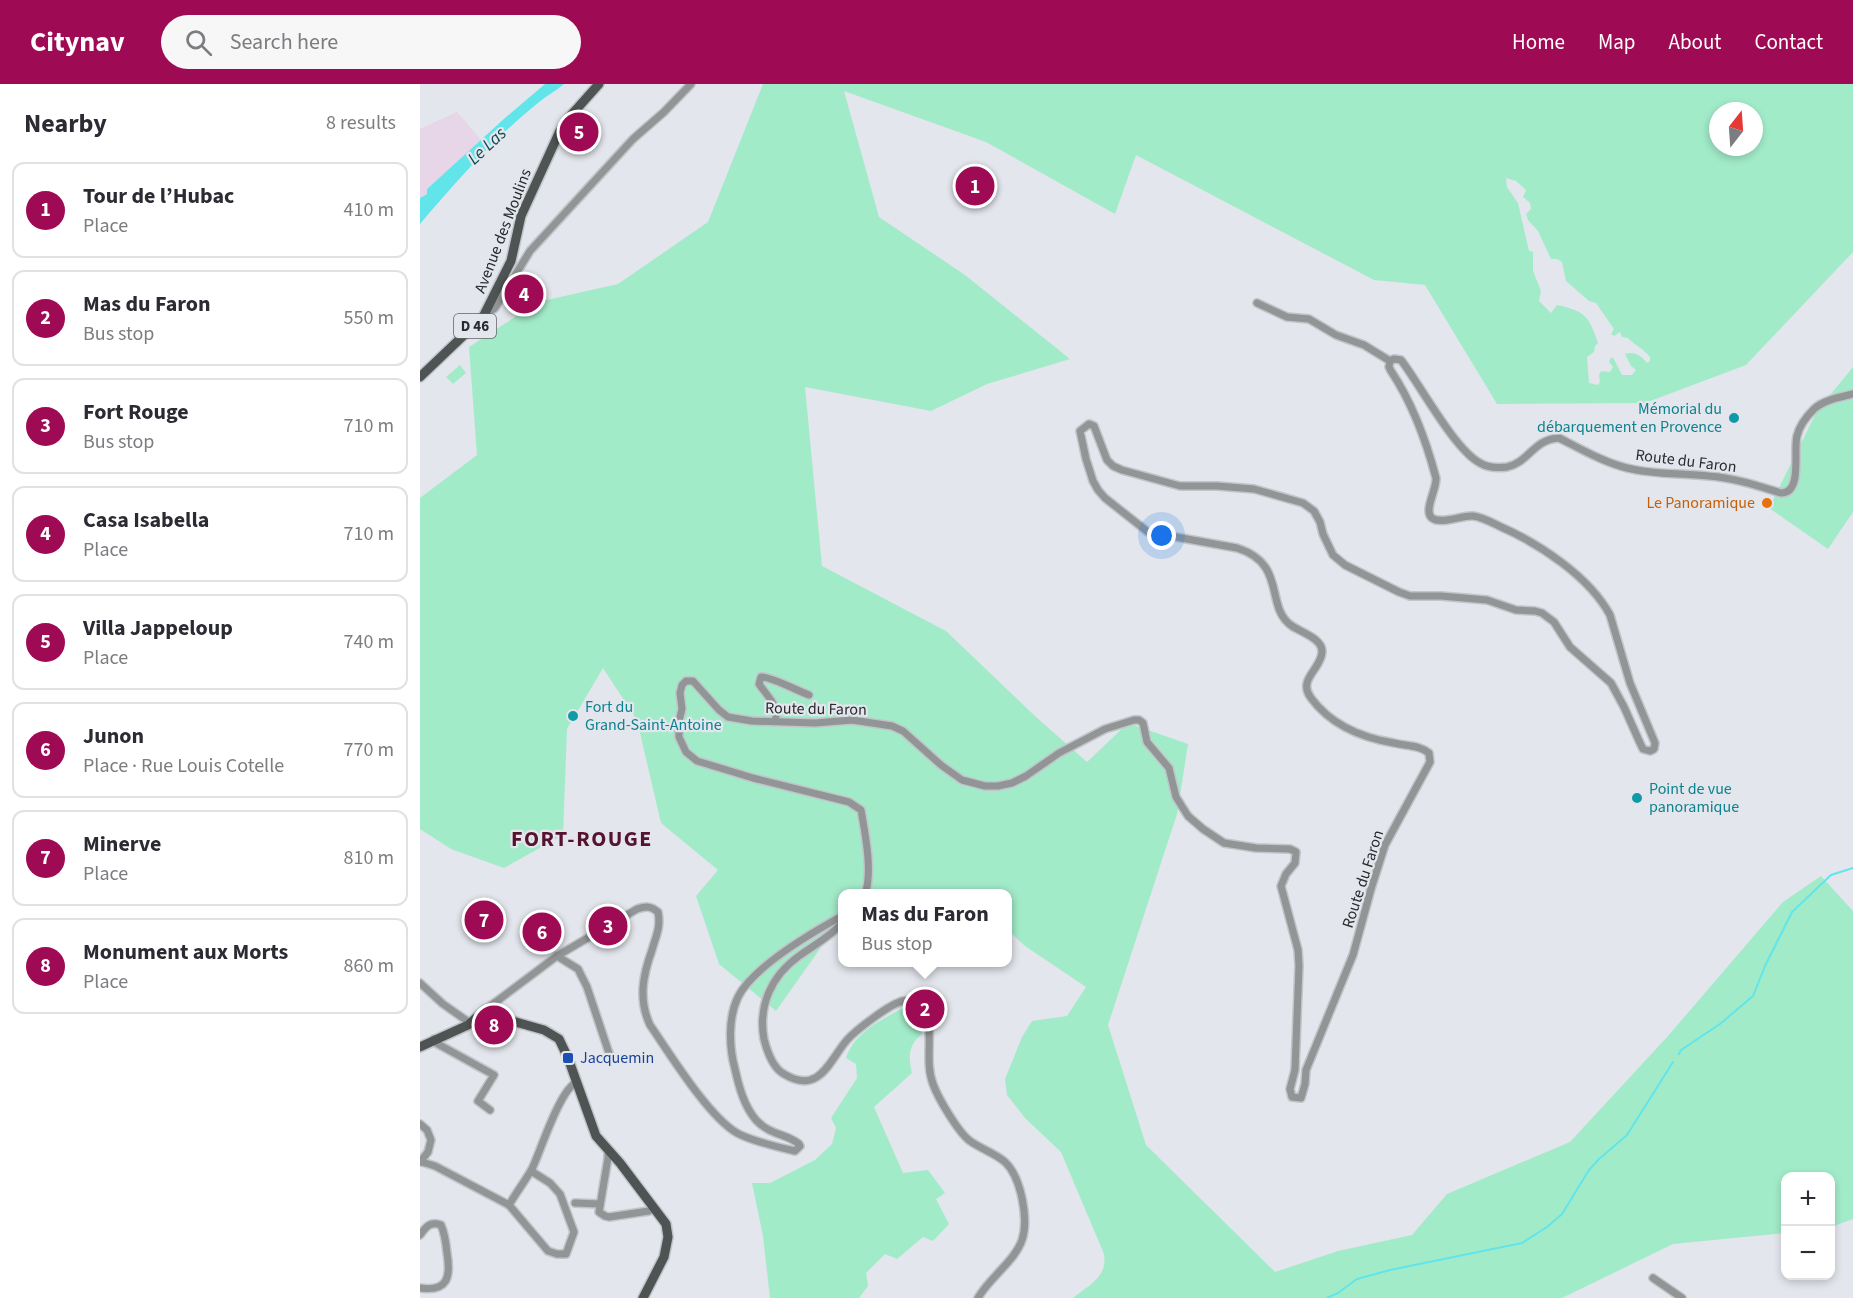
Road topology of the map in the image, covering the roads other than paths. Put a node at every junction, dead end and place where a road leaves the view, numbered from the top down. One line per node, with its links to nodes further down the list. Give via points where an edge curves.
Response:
1 (599, 84): 4 (main road, Avenue des Moulins / D 46, via 559,133 521,216 511,261)
2 (691, 84): 4 (street, via 633,139 532,248 495,308)
3 (1257, 303): 5 (street, via 1287,317 1309,319)
4 (488, 310): 6 (main road, Avenue des Moulins / D 46)
5 (1390, 361): 7 (street, Route du Faron, via 1401,360 1445,426 1481,464 1497,468 1514,465 1540,443 1559,438 1628,468 1658,474 1711,476 1781,493 1790,491 1795,479 1796,443 1801,426 1815,408); 9 (street, Route du Faron, via 1391,371 1410,400 1436,478 1428,512 1431,517 1435,520 1474,516 1543,548 1567,566 1610,615 1630,683 1655,746 1650,752 1643,749 1611,683 1570,647 1554,622 1542,613 1516,610 1487,600 1399,592 1333,555 1314,511 1303,503 1254,489 1180,486 1122,470 1107,460 1094,426 1084,427 1080,435 1098,490 1148,532 1251,552 1265,566 1289,624 1320,645 1322,652 1307,680 1307,688 1324,711 1353,733 1421,747 1429,753 1430,762 1385,844 1353,955 1306,1070 1301,1098 1292,1097 1290,1089 1295,1070 1299,958 1281,886 1295,863 1296,852 1224,843 1203,829 1188,816 1176,797 1170,768 1147,742 1139,720 1105,729 1026,776 998,786 962,780 892,726 852,720)
6 (420, 377)
7 (1853, 394)
8 (809, 695): 9 (street, via 768,676 761,677 759,684 775,705)
9 (775, 721): 10 (street, Route du Faron, via 728,717 693,681 682,685 680,737 686,752 697,761 849,802 861,810)
10 (867, 889)
11 (838, 919): 15 (street, via 768,964 739,994 733,1015 732,1051 745,1102 762,1126 799,1144 795,1150 750,1138 726,1124 699,1095 650,1025 642,993 660,928 658,912 645,906 637,909)
12 (838, 928): 14 (street)
13 (838, 930): 14 (street)
14 (833, 932): 36 (street, via 797,957 776,978 764,1003 765,1043 782,1074 801,1081 813,1079 829,1068 856,1032 894,1005 906,1000 921,1003 927,1015 932,1083 958,1130 1006,1163 1022,1196 1022,1242)
15 (557, 956): 17 (street); 21 (street, via 578,969)
16 (420, 982): 18 (street)
17 (485, 1010): 18 (main road); 22 (main road, via 555,1035)
18 (470, 1023): 19 (main road)
19 (434, 1040): 20 (main road); 23 (street, via 494,1075 478,1101)
20 (420, 1047)
21 (611, 1059)
22 (577, 1082): 25 (main road, via 596,1136); 27 (street, via 563,1095)
23 (490, 1110)
24 (420, 1124): 26 (street, via 431,1140)
25 (608, 1150): 29 (street); 31 (main road)
26 (421, 1162): 30 (street)
27 (531, 1171): 30 (street); 30 (street, via 560,1194 574,1232 566,1254 548,1251)
28 (575, 1203): 29 (street)
29 (600, 1204): 31 (street, via 599,1212 609,1217)
30 (509, 1205)
31 (654, 1208): 35 (main road, via 666,1224 668,1243)
32 (420, 1235): 34 (street, via 429,1225 441,1225 450,1270 438,1288)
33 (1653, 1278): 37 (street)
34 (420, 1288)
35 (643, 1298)
36 (978, 1298)
37 (1682, 1298)

